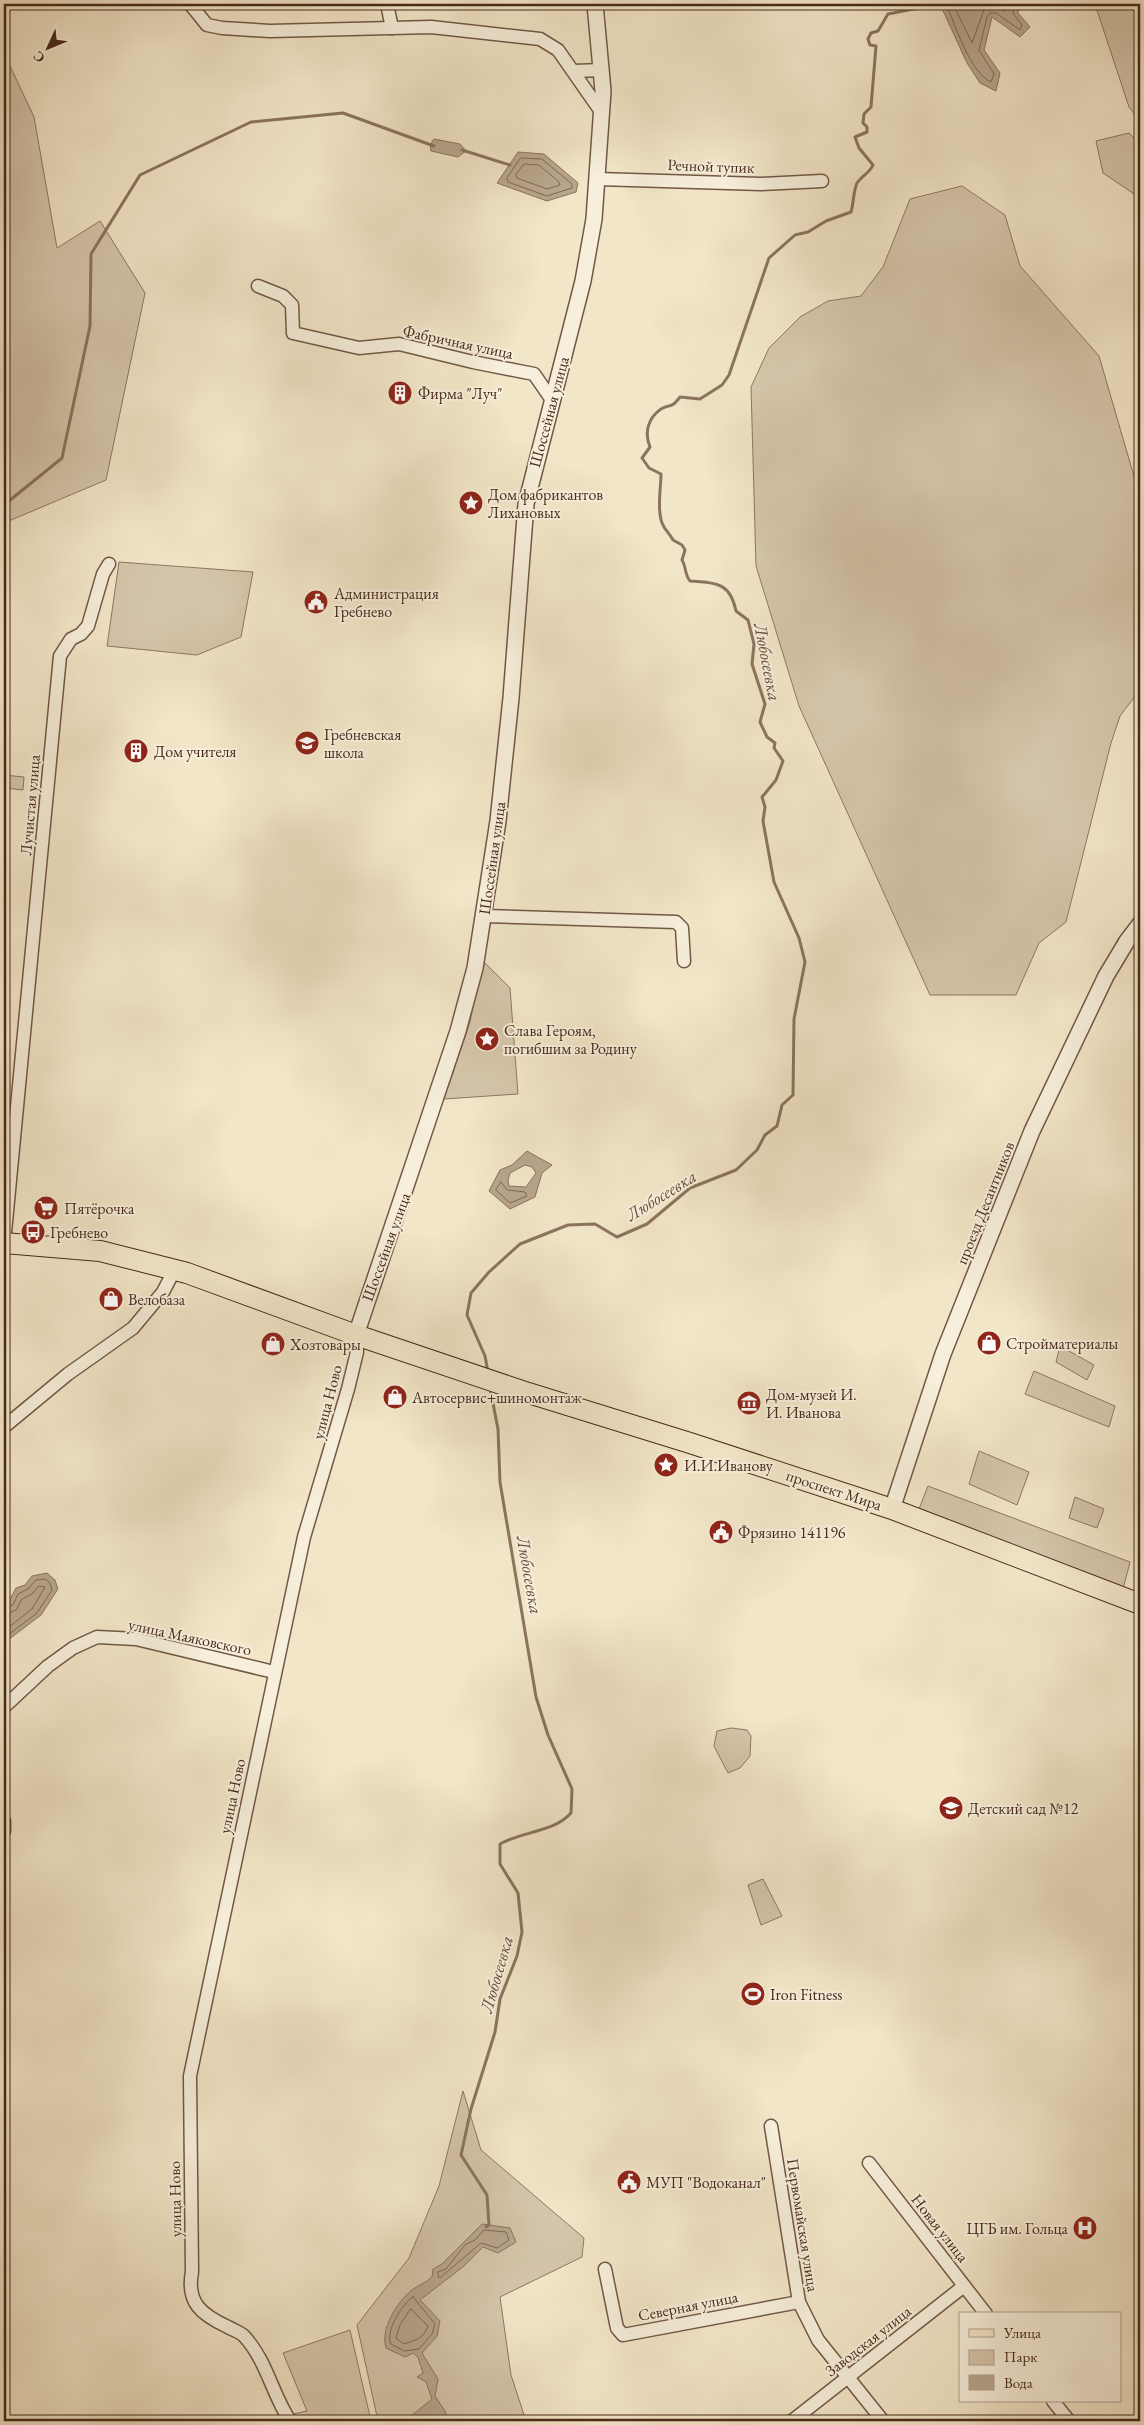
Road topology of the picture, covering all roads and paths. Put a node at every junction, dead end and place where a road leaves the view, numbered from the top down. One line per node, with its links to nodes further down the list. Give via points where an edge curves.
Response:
1 (190, 4): 4 (street, via 207,24 222,28 270,31)
2 (387, 4): 4 (street)
3 (595, 4): 5 (street, Шоссейная улица)
4 (392, 28): 6 (street, via 431,26 540,39 558,50)
5 (602, 70): 6 (street); 7 (street, Шоссейная улица)
6 (574, 71): 7 (street)
7 (602, 113): 8 (street, Шоссейная улица)
8 (598, 179): 9 (street, Речной тупик, via 760,184); 11 (street, Шоссейная улица, via 583,281)
9 (822, 181)
10 (258, 286): 11 (street, Фабричная улица, via 283,296 292,305 293,333 360,348 399,344 534,374)
11 (552, 400): 13 (street, Шоссейная улица, via 526,504 512,698)
12 (109, 564): 16 (street, Лучистая улица, via 88,626 67,644 60,656)
13 (485, 916): 15 (street, via 676,922 682,928); 18 (street, Шоссейная улица, via 471,990)
14 (1140, 924): 20 (street, проезд Десантников, via 1106,976 1032,1131 943,1354)
15 (684, 961)
16 (4, 1243): 17 (main road, via 92,1250)
17 (175, 1269): 18 (main road); 19 (street, via 163,1292 133,1328 68,1374)
18 (356, 1335): 20 (main road, проспект Мира); 22 (street, улица Ново, via 357,1352 348,1389 304,1537)
19 (4, 1427)
20 (892, 1509): 21 (main road, проспект Мира)
21 (1140, 1604)
22 (274, 1672): 23 (street, улица Маяковского, via 136,1639 97,1636 48,1666); 34 (street, улица Ново, via 190,2076 190,2282 197,2306 208,2318 242,2334 254,2347)
23 (4, 1707)
24 (4, 1821): 25 (street)
25 (4, 1832)
26 (771, 2126): 30 (street, Первомайская улица)
27 (869, 2163): 29 (street, Новая улица)
28 (606, 2269): 30 (street, Северная улица, via 617,2328 623,2335)
29 (964, 2286): 31 (street, Новая улица); 32 (street, Заводская улица)
30 (798, 2302): 32 (street, Первомайская улица, via 818,2340)
31 (984, 2312)
32 (849, 2377): 35 (street, Заводская улица); 36 (street, Первомайская улица)
33 (1054, 2402): 37 (street)
34 (290, 2421)
35 (792, 2421)
36 (883, 2421)
37 (1069, 2421)

